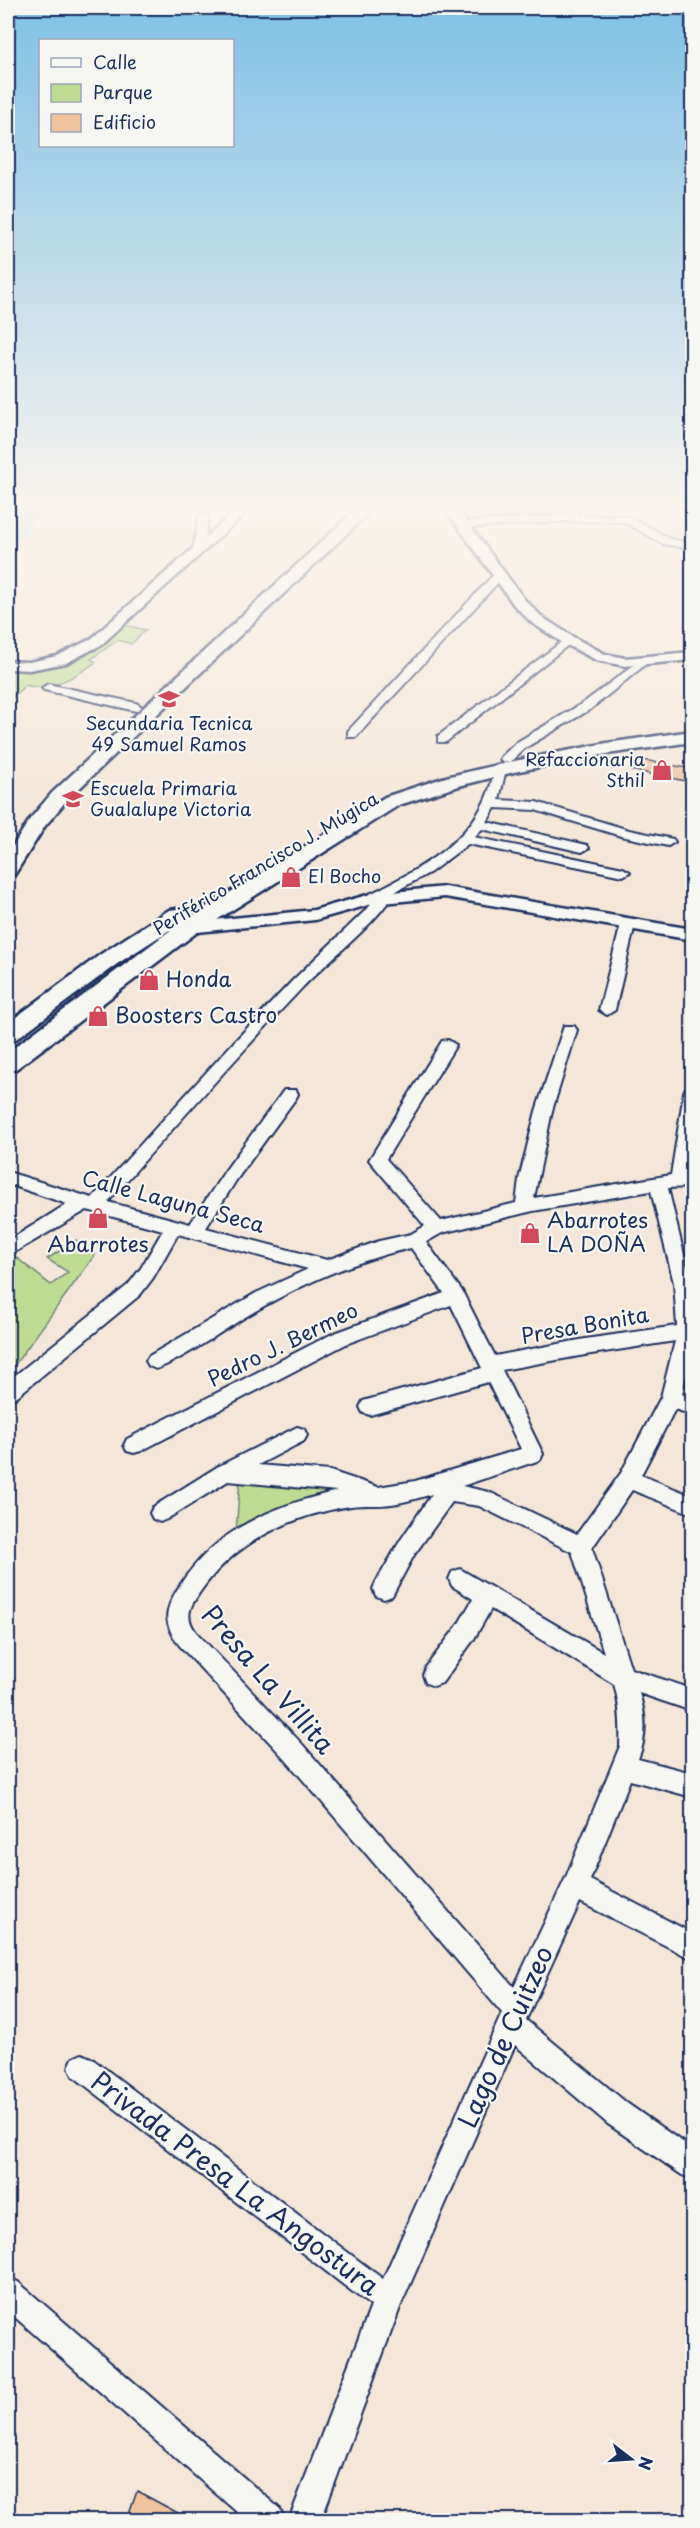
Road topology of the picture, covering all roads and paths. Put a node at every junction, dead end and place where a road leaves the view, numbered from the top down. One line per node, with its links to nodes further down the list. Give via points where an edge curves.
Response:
1 (119, 621): 9 (street, via 96,642 61,660)
2 (229, 621): 11 (main road)
3 (246, 621): 23 (main road, via 59,797 37,823)
4 (457, 621): 13 (street)
5 (539, 621): 6 (street)
6 (568, 640): 8 (street, via 601,657); 15 (street)
7 (693, 656): 8 (street)
8 (642, 662): 16 (street, via 586,706 521,745)
9 (8, 665)
10 (48, 688): 11 (street)
11 (136, 707): 18 (main road, via 42,792)
12 (693, 728): 16 (main road, Periférico Francisco J. Múgica, via 659,731)
13 (352, 734)
14 (693, 737): 16 (main road, Periférico Francisco J. Múgica)
15 (442, 739)
16 (503, 764): 17 (street); 26 (main road, Periférico Francisco J. Múgica, via 434,775 350,809)
17 (490, 804): 19 (street); 21 (street, via 536,806)
18 (21, 817)
19 (479, 824): 20 (street); 22 (street)
20 (465, 839): 24 (street); 25 (street, via 419,875)
21 (668, 842)
22 (582, 848)
23 (8, 870)
24 (623, 872)
25 (377, 898): 26 (street, via 315,915); 27 (street, via 445,892); 41 (street, via 340,945 208,1076)
26 (183, 921): 29 (main road, Periférico Francisco J. Múgica, via 109,959); 35 (main road, Periférico Francisco J. Múgica)
27 (628, 924): 28 (street); 30 (street)
28 (693, 935)
29 (41, 1010): 31 (main road); 33 (main road, Periférico Francisco J. Múgica)
30 (607, 1010)
31 (8, 1023)
32 (569, 1030): 42 (street, via 536,1140)
33 (8, 1034)
34 (448, 1045): 44 (street, via 377,1160)
35 (8, 1063)
36 (693, 1092): 39 (street)
37 (290, 1094): 45 (street)
38 (8, 1178): 41 (street, Calle Laguna Seca)
39 (686, 1180): 40 (street)
40 (658, 1184): 42 (street); 50 (street, via 683,1283)
41 (92, 1204): 43 (street, Calle Laguna Seca); 47 (street, via 78,1206)
42 (525, 1207): 44 (street)
43 (174, 1226): 45 (street, Calle Laguna Seca); 53 (street, via 134,1290)
44 (437, 1228): 46 (street)
45 (195, 1230): 48 (street, Calle Laguna Seca)
46 (415, 1240): 48 (street); 49 (street)
47 (8, 1249)
48 (328, 1266): 51 (street, via 245,1307)
49 (456, 1296): 52 (street); 58 (street, Pedro J. Bermeo, via 339,1339)
50 (687, 1332): 52 (street, Presa Bonita, via 585,1347); 54 (street)
51 (156, 1361)
52 (491, 1369): 55 (street, Presa Bonita); 59 (street, Presa La Villita, via 533,1454)
53 (8, 1392)
54 (671, 1398): 56 (street); 61 (street)
55 (370, 1407)
56 (693, 1407)
57 (297, 1435): 60 (street)
58 (134, 1445)
59 (503, 1465): 62 (street, Presa La Villita); 64 (street)
60 (224, 1473): 63 (street, via 330,1480); 66 (street)
61 (628, 1479): 65 (street); 67 (street)
62 (440, 1488): 63 (street, Presa La Villita); 64 (street); 69 (street)
63 (385, 1496): 78 (street, Presa La Villita, via 353,1497 322,1504 236,1539 199,1575 175,1616 178,1627 294,1752)
64 (482, 1498): 67 (street)
65 (693, 1505)
66 (160, 1513)
67 (581, 1546): 72 (street, Lago de Cuitzeo)
68 (460, 1579): 70 (street)
69 (384, 1589)
70 (486, 1597): 71 (street); 72 (street)
71 (434, 1675)
72 (623, 1677): 73 (street); 74 (street, Lago de Cuitzeo, via 633,1723 632,1746)
73 (693, 1700)
74 (625, 1767): 75 (street); 76 (street, Lago de Cuitzeo)
75 (693, 1785)
76 (575, 1886): 77 (street); 78 (street, Lago de Cuitzeo)
77 (693, 1946)
78 (514, 2017): 80 (street, Presa La Villita, via 618,2114); 82 (street, Lago de Cuitzeo)
79 (82, 2067): 82 (street, Privada Presa La Angostura)
80 (693, 2165)
81 (8, 2292): 83 (street)
82 (388, 2301): 84 (street, Lago de Cuitzeo)
83 (269, 2520)
84 (305, 2520)

